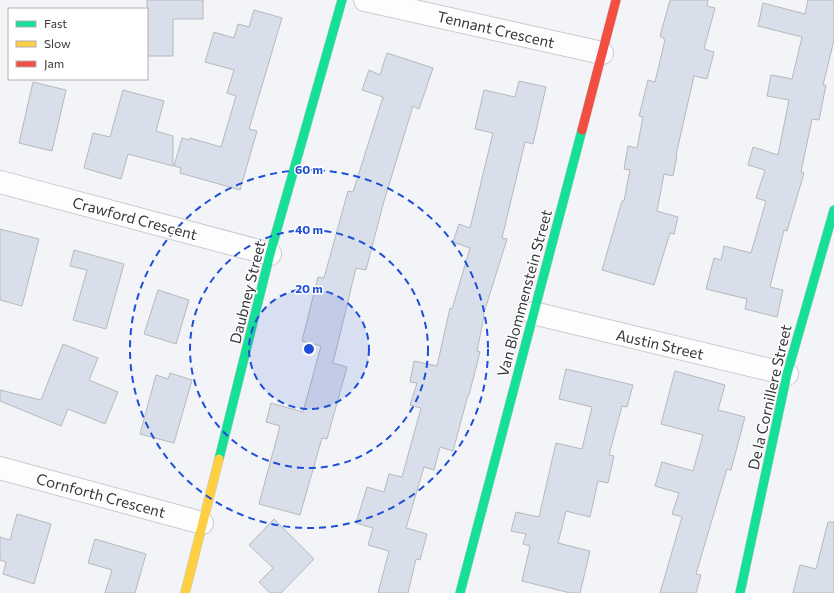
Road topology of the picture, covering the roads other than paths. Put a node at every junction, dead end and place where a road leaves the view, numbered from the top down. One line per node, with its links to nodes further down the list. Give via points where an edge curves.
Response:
1 (342, 0): 7 (street, Daubney Street)
2 (365, 0): 4 (street, Tennant Crescent)
3 (616, 0): 4 (street, Van Blommenstein Street)
4 (602, 53): 8 (street, Van Blommenstein Street)
5 (0, 182): 7 (street, Crawford Crescent)
6 (834, 210): 9 (street, De la Cornillere Street)
7 (270, 254): 11 (street, Daubney Street)
8 (533, 313): 9 (street, Austin Street); 13 (street, Van Blommenstein Street)
9 (787, 374): 14 (street, De la Cornillere Street)
10 (0, 468): 11 (street, Cornforth Crescent)
11 (202, 523): 12 (street, Daubney Street)
12 (186, 593)
13 (460, 593)
14 (740, 593)

